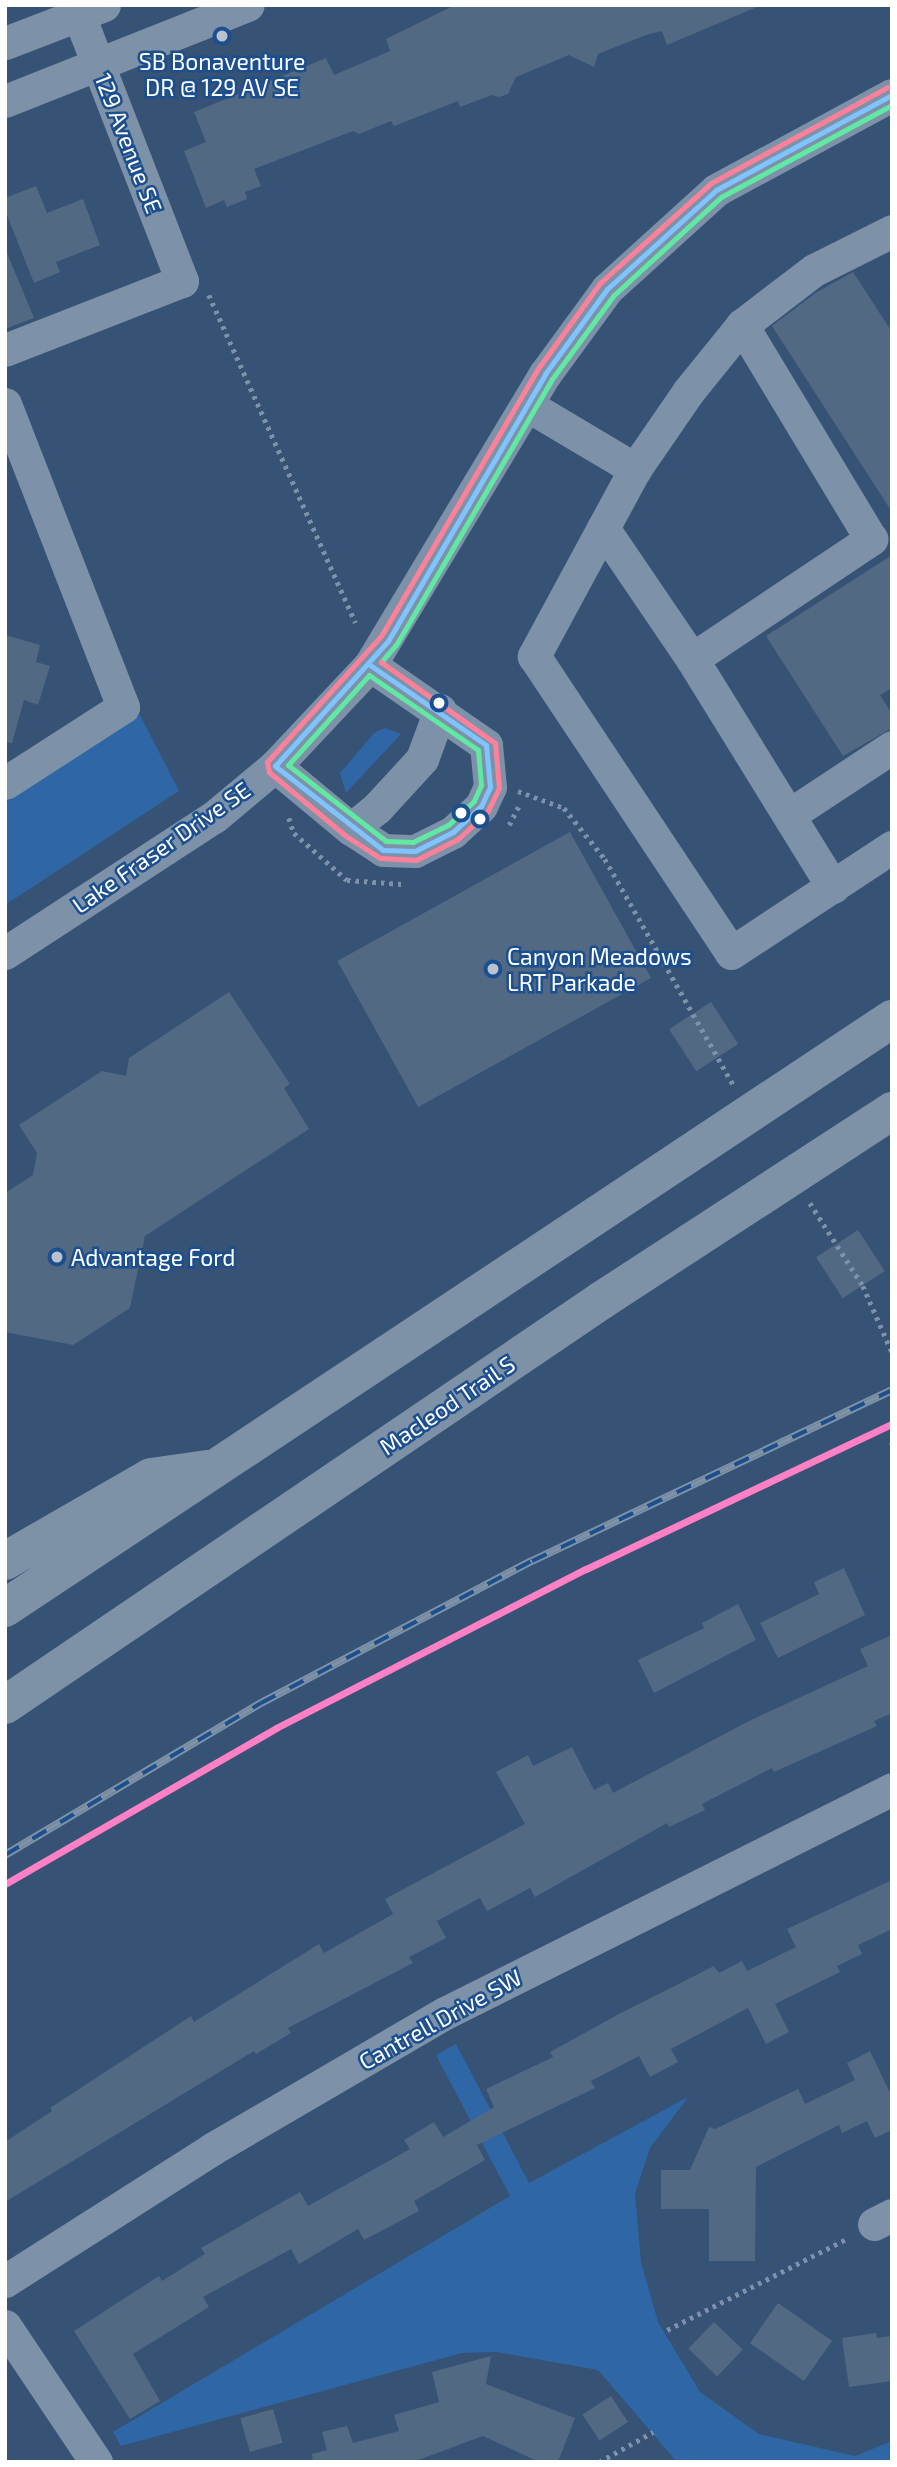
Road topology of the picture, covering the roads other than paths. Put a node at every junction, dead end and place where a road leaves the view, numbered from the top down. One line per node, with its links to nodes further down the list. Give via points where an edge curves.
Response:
1 (248, 5): 4 (street)
2 (86, 9): 3 (street); 4 (street, 129 Avenue SE)
3 (5, 43)
4 (99, 66): 6 (street); 9 (street, 129 Avenue SE, via 182,281)
5 (892, 95): 11 (street, Lake Fraser Drive SE, via 863,106 716,190 607,289)
6 (5, 101)
7 (892, 231): 8 (street, via 814,270)
8 (742, 325): 12 (street); 14 (street, via 871,539)
9 (5, 350)
10 (5, 404): 19 (street, via 123,707)
11 (527, 405): 12 (street); 15 (street, Lake Fraser Drive SE)
12 (635, 469): 13 (street)
13 (603, 528): 14 (street); 23 (street, via 534,656 731,953)
14 (692, 659): 20 (street)
15 (370, 665): 16 (street); 18 (street, Lake Fraser Drive SE)
16 (440, 710): 21 (street, via 422,759); 21 (street, via 486,745 490,787 481,806 453,832 415,852 383,850)
17 (892, 747): 20 (street)
18 (275, 766): 21 (street); 24 (street, Lake Fraser Drive SE, via 214,817)
19 (5, 783)
20 (789, 815): 23 (street)
21 (351, 829)
22 (892, 847): 23 (street)
23 (834, 887)
24 (5, 953)
25 (892, 1019): 27 (highway)
26 (892, 1111): 30 (highway, Macleod Trail S, via 602,1300)
27 (220, 1467): 28 (highway, via 151,1477); 29 (highway)
28 (5, 1561)
29 (5, 1608)
30 (5, 1705)
31 (892, 1789): 32 (street, Cantrell Drive SW, via 445,2013 212,2150)
32 (5, 2281)
33 (5, 2326): 34 (street)
34 (96, 2462)

